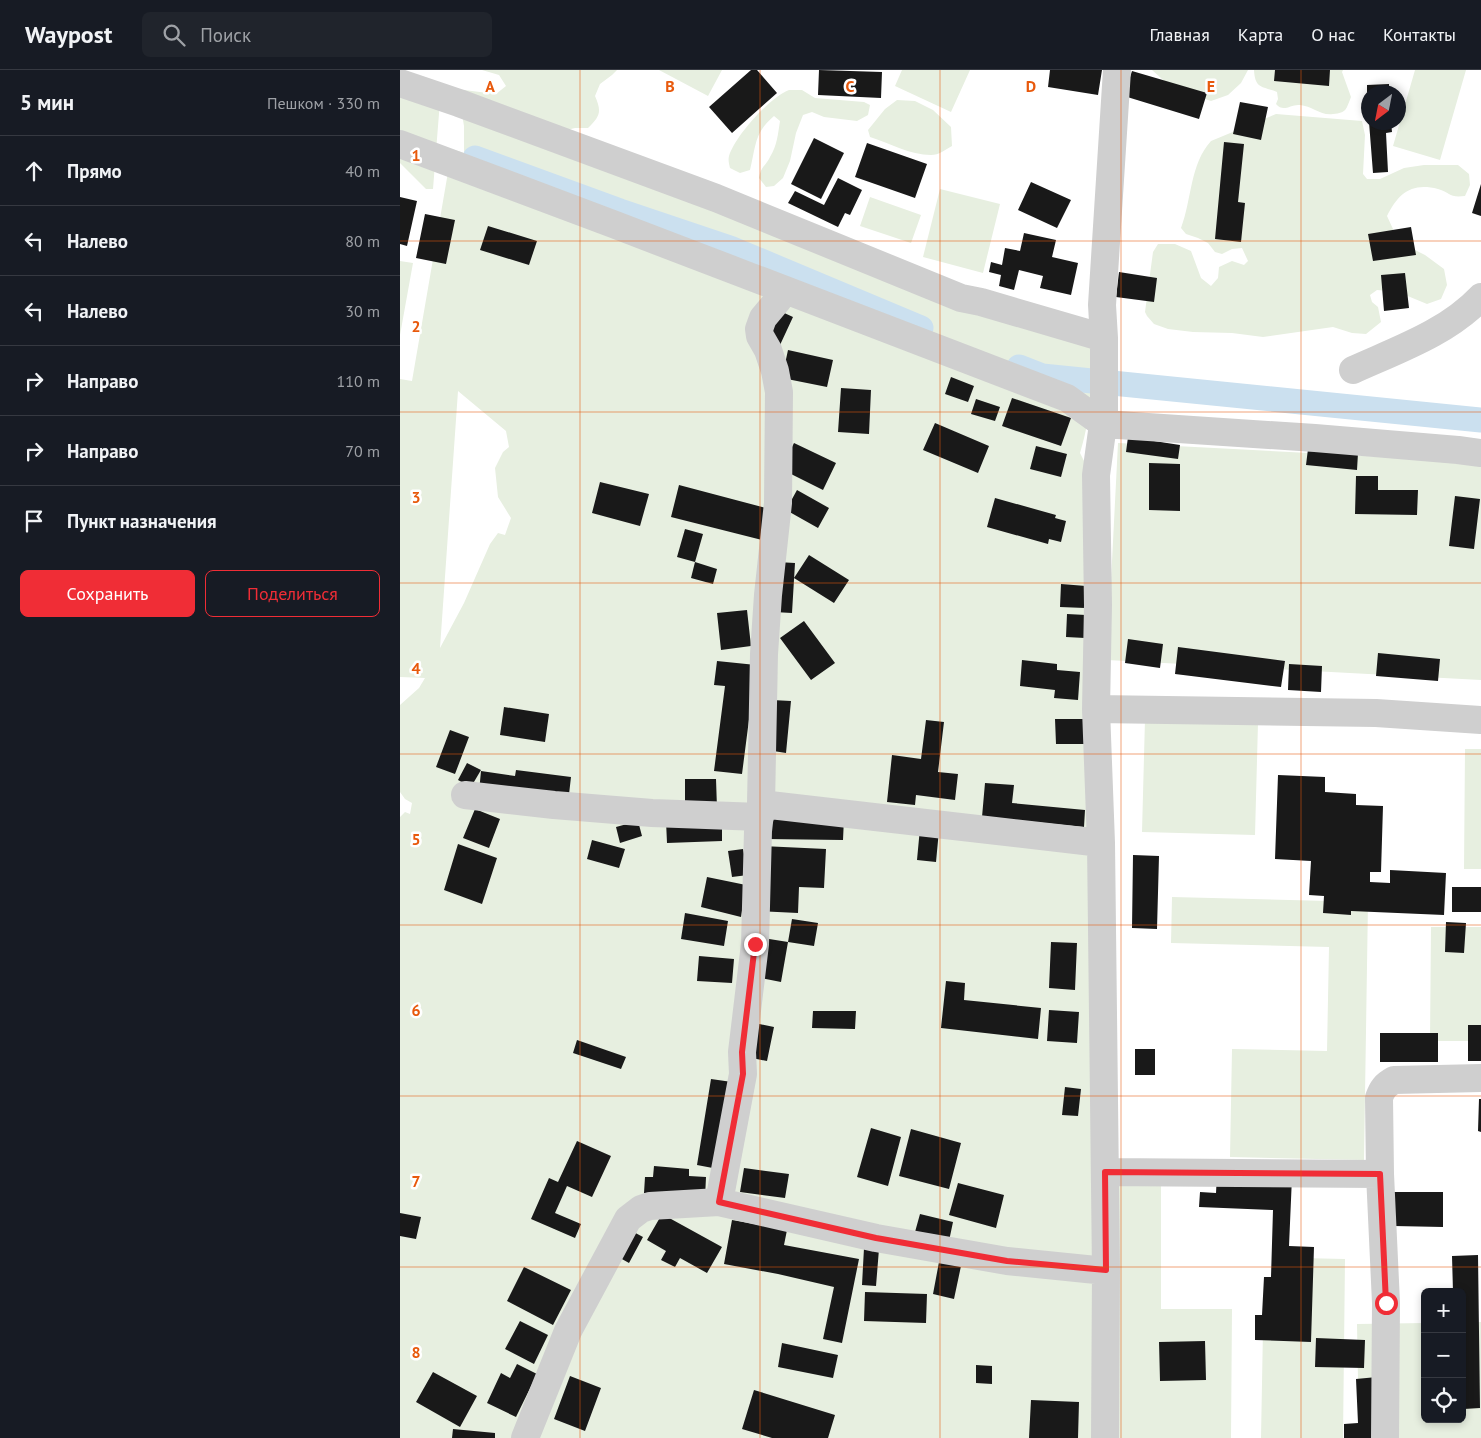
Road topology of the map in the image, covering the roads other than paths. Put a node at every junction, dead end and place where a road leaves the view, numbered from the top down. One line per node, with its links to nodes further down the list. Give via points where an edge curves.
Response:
1 (1117, 70): 6 (street, via 1102,305)
2 (400, 83): 6 (street, via 716,198 961,298)
3 (400, 144): 8 (street, via 1067,398)
4 (1481, 297): 7 (street, via 1441,329)
5 (778, 300): 13 (street, via 759,328 779,392 778,503 764,654)
6 (1104, 342): 8 (street)
7 (1353, 370)
8 (1104, 420): 9 (street); 10 (street, via 1096,475)
9 (1481, 453)
10 (1096, 709): 11 (street, via 1376,713); 14 (street)
11 (1481, 720)
12 (465, 795): 13 (street, via 652,813)
13 (760, 810): 14 (street); 18 (street, via 755,944 742,1052 743,1074)
14 (1101, 843): 16 (street)
15 (1481, 1078): 17 (street, via 1394,1080 1386,1084 1379,1098)
16 (1105, 1172): 17 (street); 19 (street)
17 (1380, 1174): 22 (street, via 1386,1303)
18 (719, 1202): 19 (street, via 876,1238 1007,1261); 20 (street, via 650,1206 628,1219 568,1331)
19 (1106, 1270): 21 (street)
20 (525, 1438)
21 (1105, 1438)
22 (1385, 1438)

